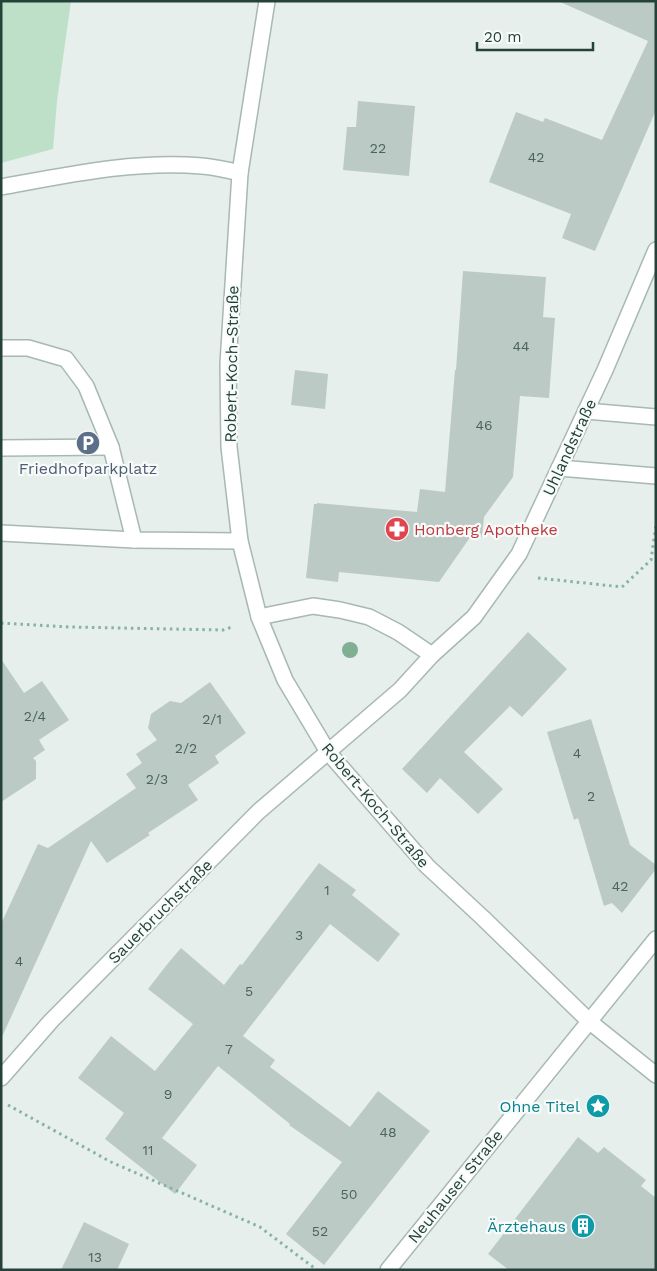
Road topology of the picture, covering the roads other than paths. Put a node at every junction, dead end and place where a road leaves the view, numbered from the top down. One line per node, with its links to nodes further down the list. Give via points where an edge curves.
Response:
1 (267, 1): 2 (street, Robert-Koch-Straße)
2 (240, 173): 3 (street, via 203,166 150,165); 14 (street, Robert-Koch-Straße, via 228,364 229,447)
3 (1, 187)
4 (656, 250): 6 (street, Uhlandstraße)
5 (1, 348): 8 (street, via 28,348 66,359 86,386)
6 (586, 411): 7 (street); 10 (street, Uhlandstraße)
7 (656, 417)
8 (112, 447): 9 (street); 13 (street)
9 (1, 448)
10 (560, 468): 11 (street); 16 (street, Uhlandstraße, via 519,554 474,617)
11 (656, 476)
12 (1, 533): 13 (street)
13 (134, 540): 14 (street)
14 (240, 541): 15 (street, Robert-Koch-Straße)
15 (259, 617): 16 (street, via 313,606 340,610 369,617 398,632); 17 (street, Robert-Koch-Straße, via 285,680)
16 (432, 656): 17 (street, Uhlandstraße, via 400,690)
17 (328, 752): 19 (street, Robert-Koch-Straße, via 427,866); 21 (street, Sauerbruchstraße, via 258,812 51,1021)
18 (656, 939): 19 (street, Neuhauser Straße)
19 (590, 1022): 20 (street, Robert-Koch-Straße); 22 (street, Neuhauser Straße)
20 (656, 1075)
21 (1, 1078)
22 (388, 1270)

